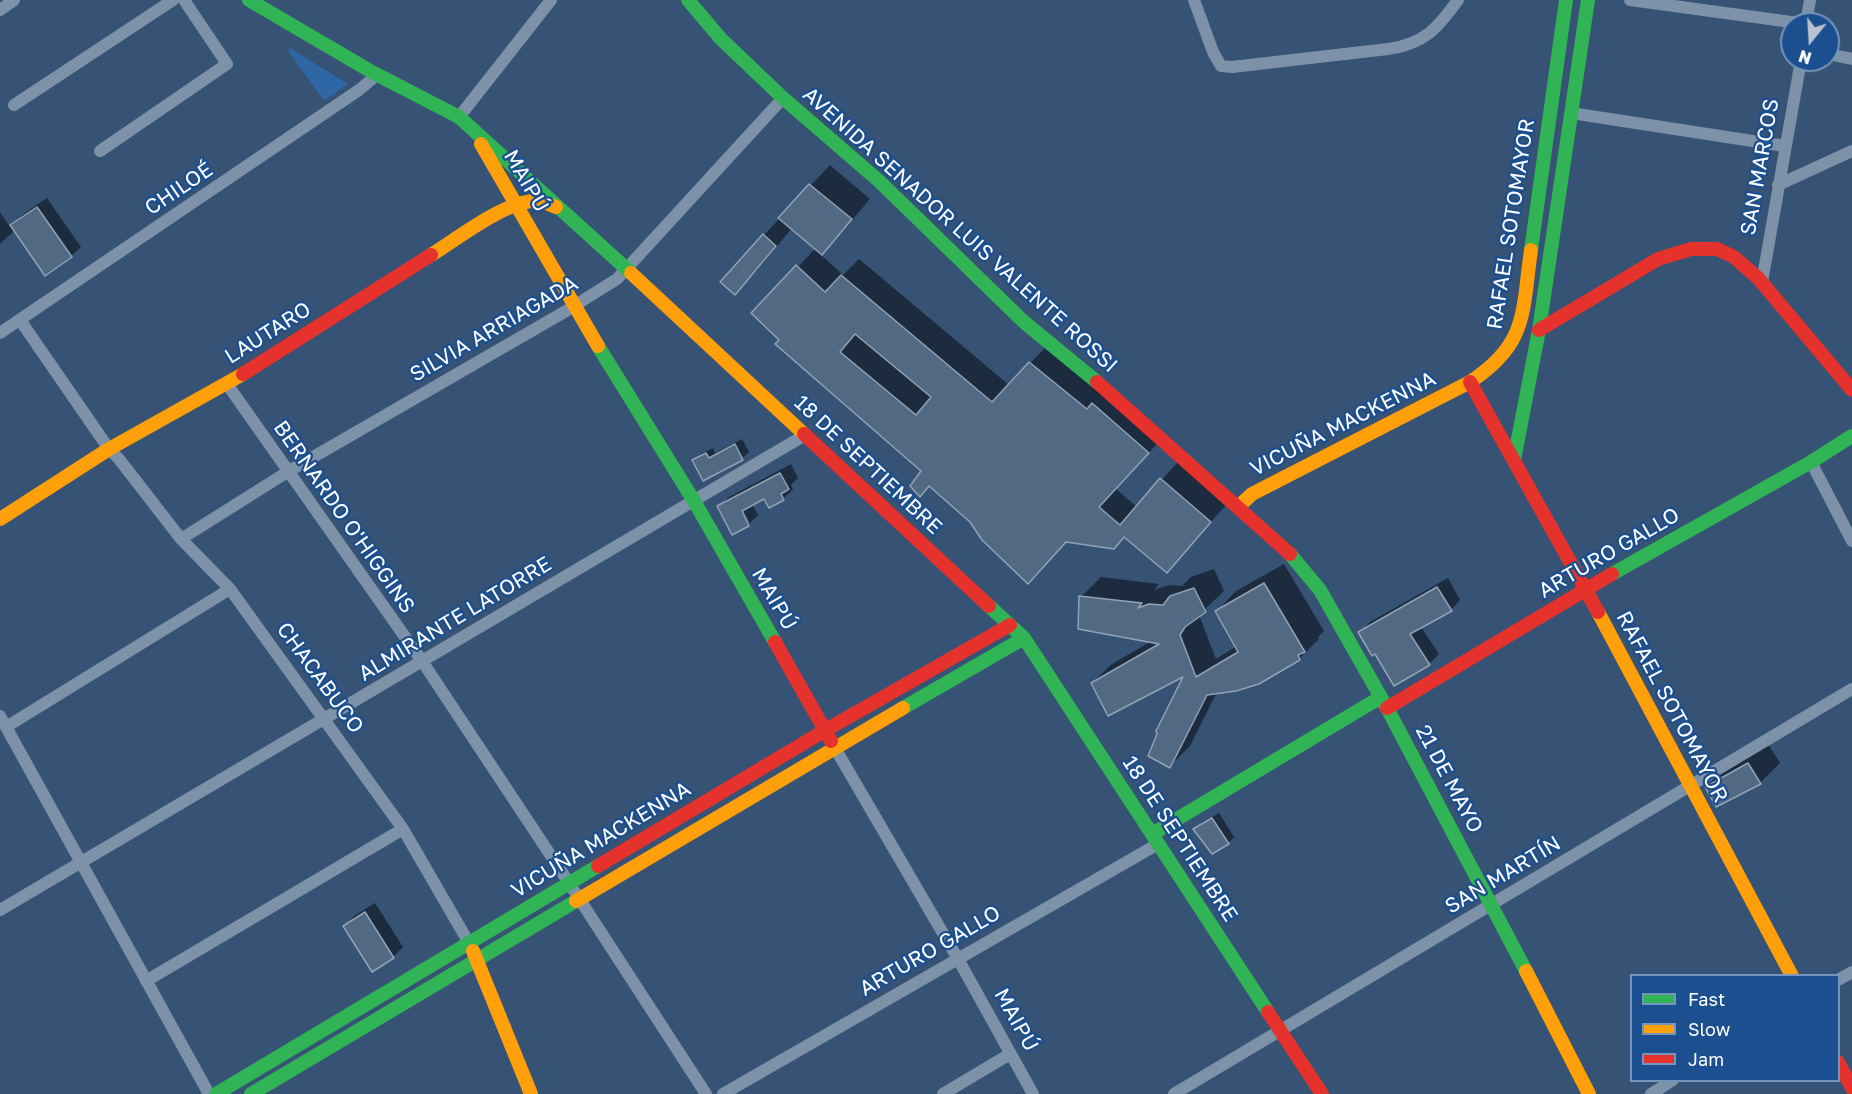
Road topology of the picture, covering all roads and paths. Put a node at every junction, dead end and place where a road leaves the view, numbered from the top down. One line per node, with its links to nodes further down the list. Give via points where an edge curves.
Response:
1 (14, 0): 13 (street)
2 (173, 0): 18 (street)
3 (184, 0): 23 (street, via 227,64)
4 (249, 0): 12 (main road, 18 DE SEPTIEMBRE)
5 (551, 0): 20 (street)
6 (687, 0): 17 (main road, AVENIDA SENADOR LUIS VALENTE ROSSI, via 721,39)
7 (1194, 0): 8 (street, via 1213,52 1221,66 1232,67 1411,44 1438,26)
8 (1458, 0)
9 (1566, 0): 31 (main road, RAFAEL SOTOMAYOR)
10 (1588, 0): 19 (main road, RAFAEL SOTOMAYOR)
11 (1630, 0): 14 (street)
12 (267, 4): 16 (main road, 18 DE SEPTIEMBRE)
13 (0, 10)
14 (1780, 20)
15 (1799, 72): 22 (street, SAN MARCOS)
16 (378, 75): 20 (main road, 18 DE SEPTIEMBRE); 32 (street, CHILOÉ)
17 (783, 98): 28 (street, SILVIA ARRIAGADA); 45 (main road, AVENIDA SENADOR LUIS VALENTE ROSSI, via 879,181 1024,322)
18 (14, 105)
19 (1572, 112): 22 (street); 33 (main road, RAFAEL SOTOMAYOR)
20 (459, 117): 21 (main road, 18 DE SEPTIEMBRE)
21 (472, 128): 26 (main road, MAIPÚ); 27 (main road, 18 DE SEPTIEMBRE)
22 (1785, 146): 25 (street, SAN MARCOS)
23 (99, 151)
24 (1852, 152): 25 (street)
25 (1778, 185): 29 (street, SAN MARCOS)
26 (516, 204): 27 (main road, LAUTARO, via 542,201); 30 (main road, MAIPÚ); 36 (main road, LAUTARO)
27 (562, 209): 28 (main road, 18 DE SEPTIEMBRE)
28 (627, 269): 30 (street, SILVIA ARRIAGADA); 38 (main road, 18 DE SEPTIEMBRE)
29 (1762, 282): 33 (main road, SAN MARCOS, via 1724,251 1695,249 1658,259); 37 (main road, SAN MARCOS)
30 (573, 305): 43 (street, SILVIA ARRIAGADA); 44 (main road, MAIPÚ)
31 (1522, 309): 33 (main road, via 1525,323); 35 (main road, RAFAEL SOTOMAYOR, via 1518,333 1506,354)
32 (20, 321): 34 (street, CHILOÉ); 40 (street, CHACABUCO)
33 (1539, 330): 41 (main road, RAFAEL SOTOMAYOR)
34 (0, 333)
35 (1470, 382): 41 (main road, RAFAEL SOTOMAYOR); 45 (main road, VICUÑA MACKENNA, via 1252,494)
36 (227, 384): 40 (main road, LAUTARO); 43 (street, BERNARDO O'HIGGINS)
37 (1852, 390)
38 (805, 435): 44 (street, ALMIRANTE LATORRE); 51 (main road, 18 DE SEPTIEMBRE)
39 (1852, 436): 42 (main road, ARTURO GALLO)
40 (109, 449): 46 (main road, LAUTARO); 47 (street, CHACABUCO)
41 (1514, 460): 49 (main road, RAFAEL SOTOMAYOR)
42 (1811, 462): 48 (street); 49 (main road, ARTURO GALLO)
43 (289, 471): 47 (street, SILVIA ARRIAGADA); 53 (street, BERNARDO O'HIGGINS)
44 (694, 501): 53 (street, ALMIRANTE LATORRE); 58 (main road, MAIPÚ)
45 (1238, 507): 55 (main road, 21 DE MAYO, via 1294,558 1320,590)
46 (0, 519)
47 (181, 539): 50 (street, CHACABUCO)
48 (1852, 541)
49 (1585, 589): 55 (main road, ARTURO GALLO); 60 (main road, RAFAEL SOTOMAYOR)
50 (230, 590): 56 (street, CHACABUCO); 57 (street)
51 (1010, 625): 52 (main road, 18 DE SEPTIEMBRE); 58 (main road, VICUÑA MACKENNA)
52 (1024, 638): 59 (main road, VICUÑA MACKENNA); 62 (main road, 18 DE SEPTIEMBRE)
53 (422, 662): 56 (street, ALMIRANTE LATORRE); 64 (street, BERNARDO O'HIGGINS)
54 (1852, 689): 60 (street, SAN MARTÍN)
55 (1384, 703): 62 (main road, ARTURO GALLO); 66 (main road, 21 DE MAYO)
56 (324, 719): 61 (street, CHACABUCO); 63 (street, ALMIRANTE LATORRE)
57 (3, 721): 63 (street)
58 (824, 731): 59 (main road, MAIPÚ); 64 (main road, VICUÑA MACKENNA)
59 (835, 748): 65 (main road, VICUÑA MACKENNA); 69 (street, MAIPÚ)
60 (1690, 786): 66 (street, SAN MARTÍN); 71 (main road, RAFAEL SOTOMAYOR)
61 (403, 829): 68 (street, CHACABUCO); 72 (street)
62 (1155, 839): 69 (street, ARTURO GALLO); 73 (main road, 18 DE SEPTIEMBRE)
63 (81, 862): 67 (street, ALMIRANTE LATORRE); 72 (street)
64 (569, 883): 65 (street, BERNARDO O'HIGGINS); 68 (main road, VICUÑA MACKENNA)
65 (580, 900): 70 (main road, VICUÑA MACKENNA); 82 (street, BERNARDO O'HIGGINS)
66 (1491, 904): 73 (street, SAN MARTÍN); 88 (main road, 21 DE MAYO)
67 (0, 910)
68 (470, 943): 70 (main road, CHACABUCO); 79 (main road, VICUÑA MACKENNA)
69 (958, 959): 74 (street, MAIPÚ); 83 (street, ARTURO GALLO)
70 (477, 961): 80 (main road, VICUÑA MACKENNA); 81 (main road, CHACABUCO)
71 (1791, 974)
72 (146, 981): 78 (street)
73 (1281, 1030): 86 (street, SAN MARTÍN); 87 (main road, 18 DE SEPTIEMBRE)
74 (1010, 1054): 84 (street); 85 (street, MAIPÚ)
75 (1840, 1064): 77 (main road)
76 (1670, 1082): 89 (street)
77 (1852, 1088)
78 (209, 1094)
79 (216, 1094)
80 (251, 1094)
81 (531, 1094)
82 (706, 1094)
83 (723, 1094)
84 (943, 1094)
85 (1033, 1094)
86 (1174, 1094)
87 (1322, 1094)
88 (1588, 1094)
89 (1651, 1094)

